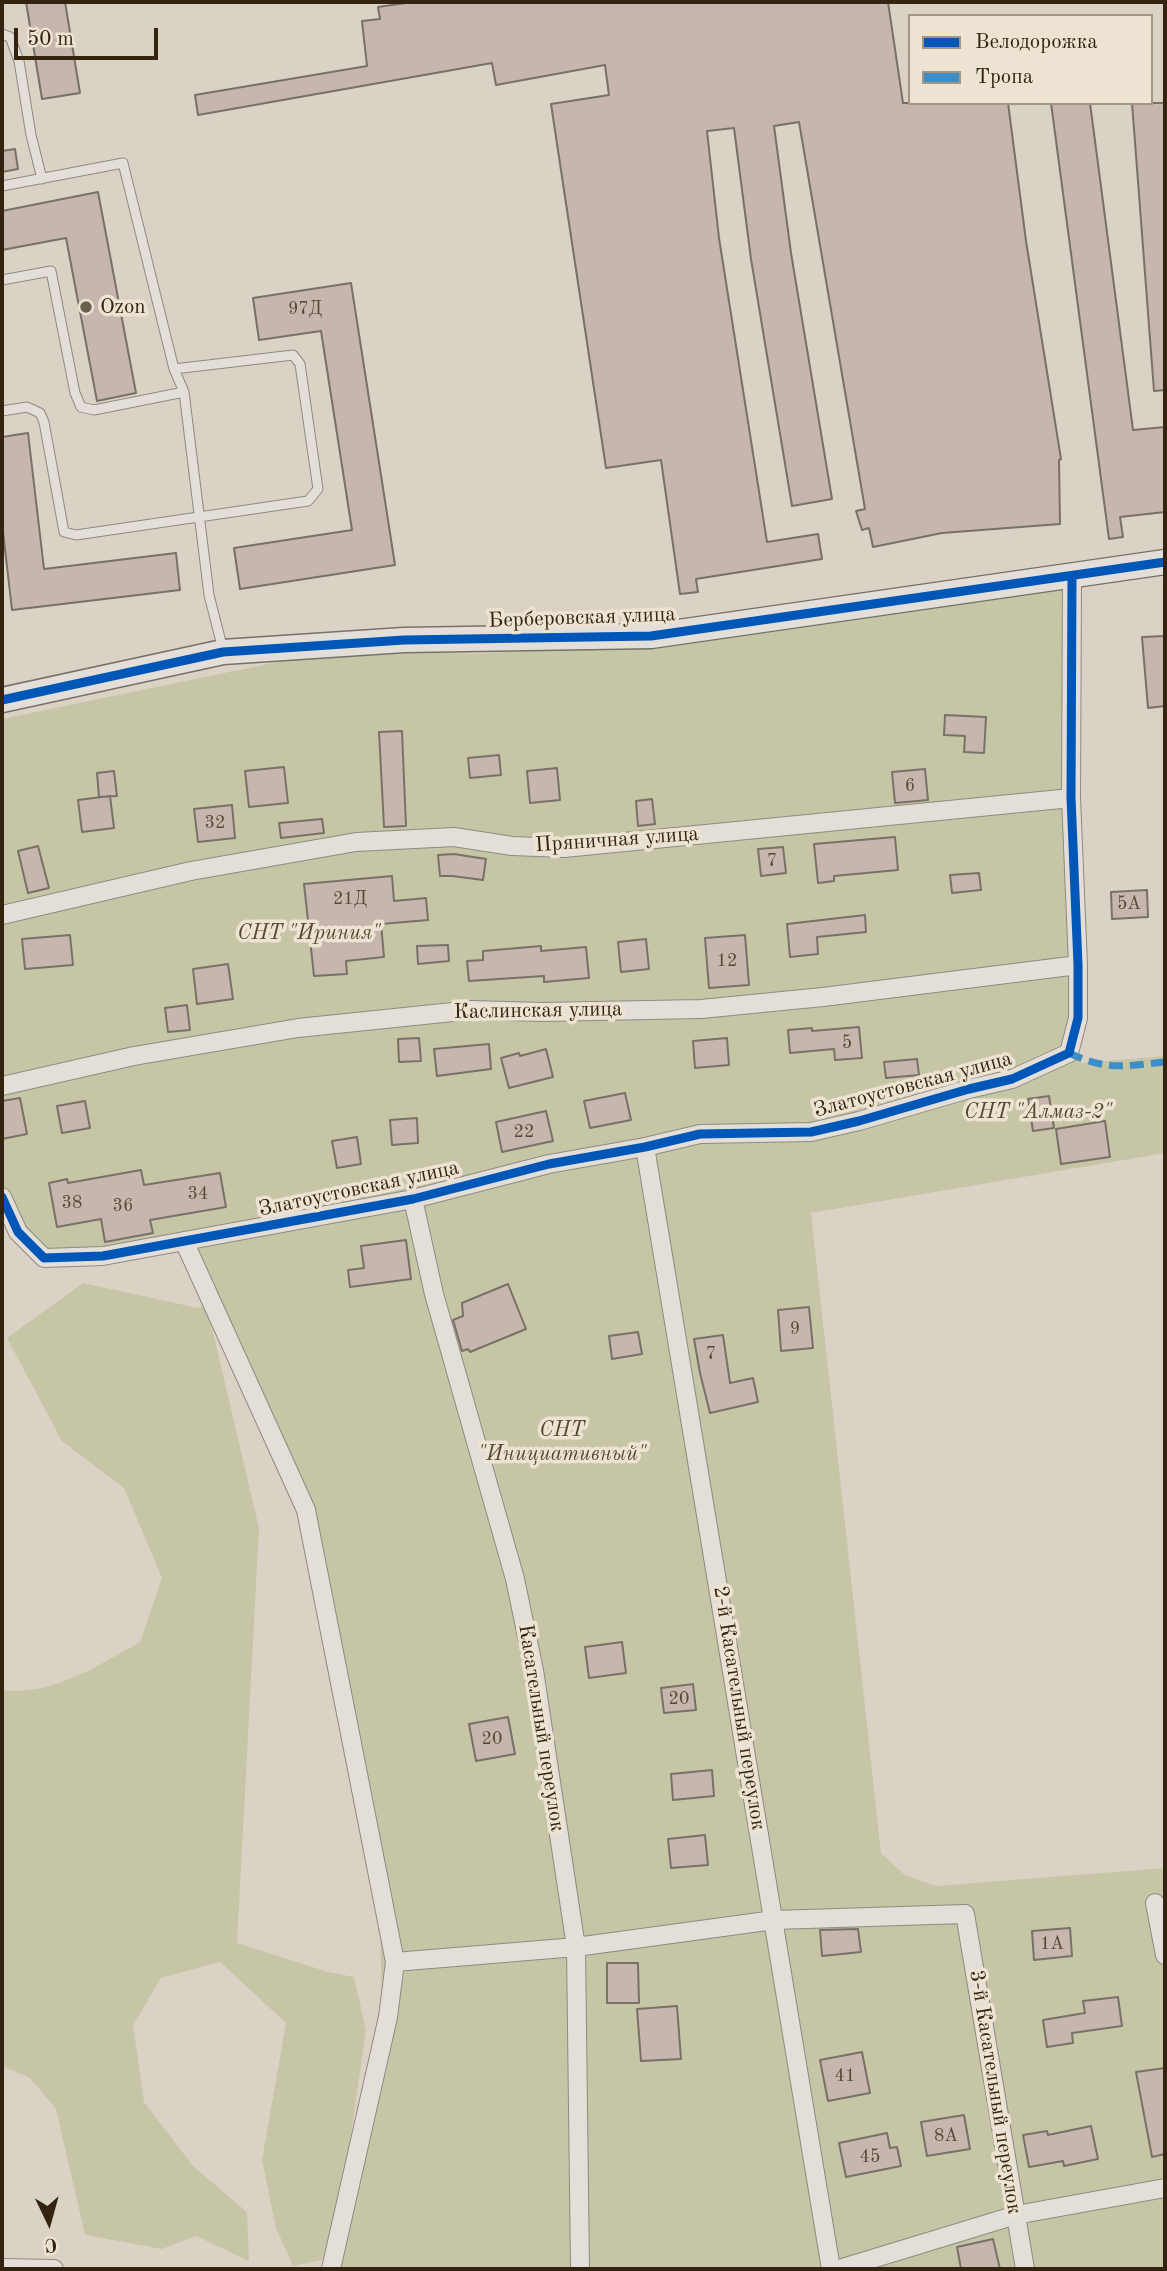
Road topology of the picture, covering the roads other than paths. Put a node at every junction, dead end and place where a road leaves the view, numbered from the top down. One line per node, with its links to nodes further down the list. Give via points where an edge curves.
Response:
1 (2, 34): 2 (lane, via 10,37 19,61)
2 (42, 179): 3 (lane); 5 (lane, via 123,163)
3 (2, 186)
4 (2, 280): 6 (lane, via 51,271 81,407 94,410)
5 (174, 369): 6 (lane); 8 (lane, via 293,355 300,364 318,489 308,501)
6 (184, 393): 8 (lane)
7 (2, 411): 8 (lane, via 27,407 40,413 64,532 76,535)
8 (200, 516): 11 (lane, via 209,595)
9 (1165, 562): 10 (street, Берберовская улица)
10 (1072, 576): 11 (street, Берберовская улица, via 652,636 404,640); 13 (street, Златоустовская улица)
11 (223, 652): 12 (street, Берберовская улица)
12 (2, 699)
13 (1072, 798): 14 (street, Пряничная улица, via 564,848 454,837 356,842 191,871); 15 (street, Златоустовская улица)
14 (2, 915)
15 (1078, 965): 16 (street, Каслинская улица, via 701,1009 471,1010 298,1028 134,1056); 17 (street, Златоустовская улица, via 1078,1018 1069,1053 1012,1079 811,1132 700,1134)
16 (2, 1086)
17 (645, 1147): 19 (street, Златоустовская улица, via 549,1164); 22 (street, 2-й Касательный переулок)
18 (2, 1197): 20 (street, Златоустовская улица, via 18,1232 44,1258 103,1256)
19 (413, 1199): 20 (street, Златоустовская улица); 23 (street, Касательный переулок, via 515,1579 534,1670)
20 (184, 1241): 25 (street, via 306,1510)
21 (1155, 1903): 24 (street)
22 (774, 1920): 23 (street); 27 (street, 3-й Касательный переулок, via 965,1914); 32 (street, 2-й Касательный переулок)
23 (576, 1947): 25 (street); 31 (street, Касательный переулок)
24 (1165, 1955)
25 (395, 1962): 30 (street, via 388,2017)
26 (1165, 2188): 27 (street)
27 (1016, 2215): 33 (street); 34 (street, 3-й Касательный переулок)
28 (2, 2268): 29 (street)
29 (54, 2269)
30 (331, 2269)
31 (580, 2269)
32 (831, 2269)
33 (839, 2269)
34 (1025, 2269)

